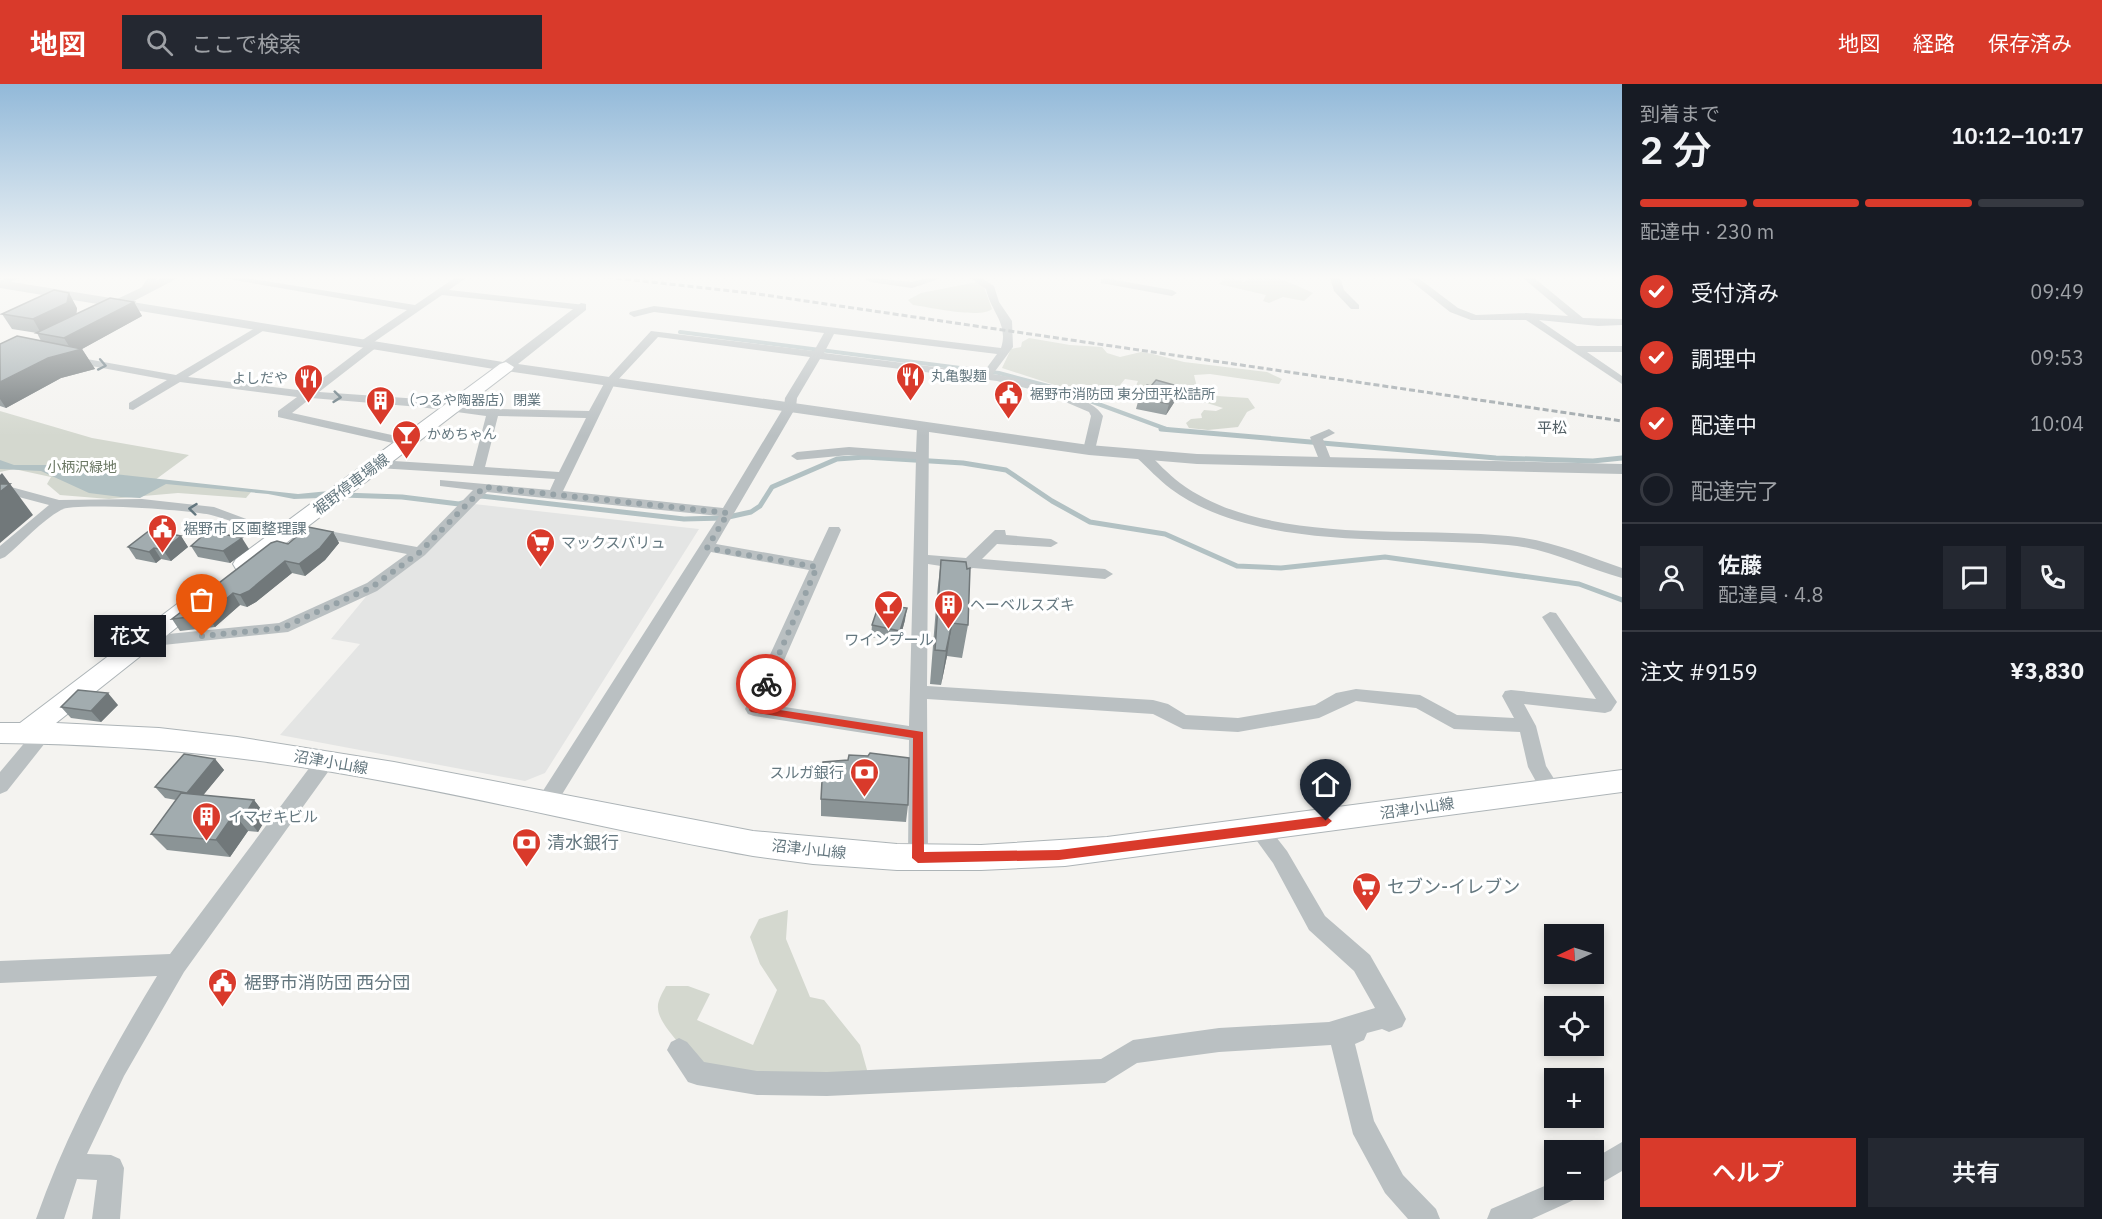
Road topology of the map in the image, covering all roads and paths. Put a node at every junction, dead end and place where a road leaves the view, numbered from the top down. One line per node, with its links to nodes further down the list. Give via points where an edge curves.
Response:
1 (257, 330): 19 (street)
2 (281, 330): 11 (street)
3 (388, 330): 11 (street)
4 (552, 330): 17 (street)
5 (706, 330): 10 (street)
6 (822, 330): 9 (street)
7 (1007, 330): 15 (street, via 1008,348)
8 (1547, 330): 12 (street)
9 (830, 331): 14 (street); 15 (street)
10 (701, 336): 14 (street); 21 (street, via 655,333)
11 (369, 344): 17 (street); 22 (street)
12 (1575, 349): 13 (street); 20 (street)
13 (1622, 349)
14 (818, 352): 18 (street); 24 (street, via 791,398)
15 (1004, 352): 18 (street)
16 (53, 356): 19 (street, one-way to 19)
17 (506, 367): 21 (street); 25 (main road, 裾野停車場線)
18 (989, 373): 31 (street, via 1094,410 1097,416)
19 (178, 378): 22 (street); 23 (street)
20 (1622, 381)
21 (610, 382): 24 (street); 27 (street)
22 (309, 394): 25 (street, one-way to 25); 30 (street, via 282,414)
23 (133, 406)
24 (790, 407): 28 (street); 45 (street)
25 (450, 408): 26 (street); 30 (main road, 裾野停車場線)
26 (491, 410): 27 (street); 38 (street, via 492,420)
27 (593, 415): 39 (street)
28 (923, 428): 31 (street); 35 (street)
29 (1329, 433): 32 (street, via 1317,435)
30 (406, 442): 36 (main road, 裾野停車場線)
31 (1089, 450): 33 (street)
32 (1321, 450): 33 (street); 37 (street)
33 (1142, 455): 55 (street, via 1154,471 1186,493 1225,512 1256,521 1287,528 1367,534 1511,540)
34 (797, 456): 35 (street, via 849,451)
35 (922, 463): 52 (street)
36 (378, 464): 38 (street); 46 (main road, 裾野停車場線)
37 (1622, 469)
38 (478, 470): 39 (street)
39 (563, 476): 43 (street)
40 (445, 483): 41 (street)
41 (484, 487): 43 (street); 50 (street)
42 (0, 488): 44 (street)
43 (555, 495): 45 (street)
44 (59, 504): 46 (street, one-way to 44, via 276,530 245,524 214,511 142,503); 51 (street)
45 (725, 517): 49 (street)
46 (290, 528): 50 (street); 58 (main road, 裾野停車場線)
47 (834, 530): 54 (street)
48 (1051, 543): 53 (street, via 997,536)
49 (707, 548): 54 (street); 67 (street)
50 (420, 552): 58 (street, via 372,587 282,628)
51 (0, 554)
52 (920, 559): 53 (street); 59 (street)
53 (968, 565): 56 (street)
54 (817, 567): 62 (street, via 754,710)
55 (1622, 573)
56 (1105, 574)
57 (1550, 617): 60 (street, via 1608,702 1605,706 1511,696)
58 (144, 641): 61 (main road, 裾野停車場線)
59 (918, 692): 60 (street, via 1153,707 1183,722 1238,725 1319,711 1356,695 1420,702 1454,722); 62 (street)
60 (1527, 726): 66 (street, via 1537,767)
61 (23, 733): 63 (main road, 沼津小山線, via 209,742); 65 (street)
62 (919, 735): 69 (street)
63 (326, 760): 67 (main road, 沼津小山線); 70 (street)
64 (1622, 781): 66 (main road, 沼津小山線)
65 (0, 786)
66 (1551, 790): 68 (main road, 沼津小山線)
67 (546, 803): 69 (main road, 沼津小山線, via 770,845)
68 (1259, 830): 69 (main road, 沼津小山線, via 1059,855); 72 (street, via 1280,857 1317,923 1362,963)
69 (918, 858)
70 (176, 964): 71 (street); 75 (street, via 115,1067)
71 (0, 972)
72 (1391, 1014): 73 (street, via 1329,1034 1219,1040 1133,1052 1105,1071 827,1084 757,1083 697,1073); 80 (street, via 1394,1019 1341,1037 1362,1125 1394,1184)
73 (679, 1050)
74 (1622, 1155): 76 (street)
75 (68, 1166): 78 (street); 79 (street, via 111,1168)
76 (1604, 1167)
77 (1544, 1200): 81 (street)
78 (50, 1219)
79 (106, 1219)
80 (1426, 1219)
81 (1501, 1219)

